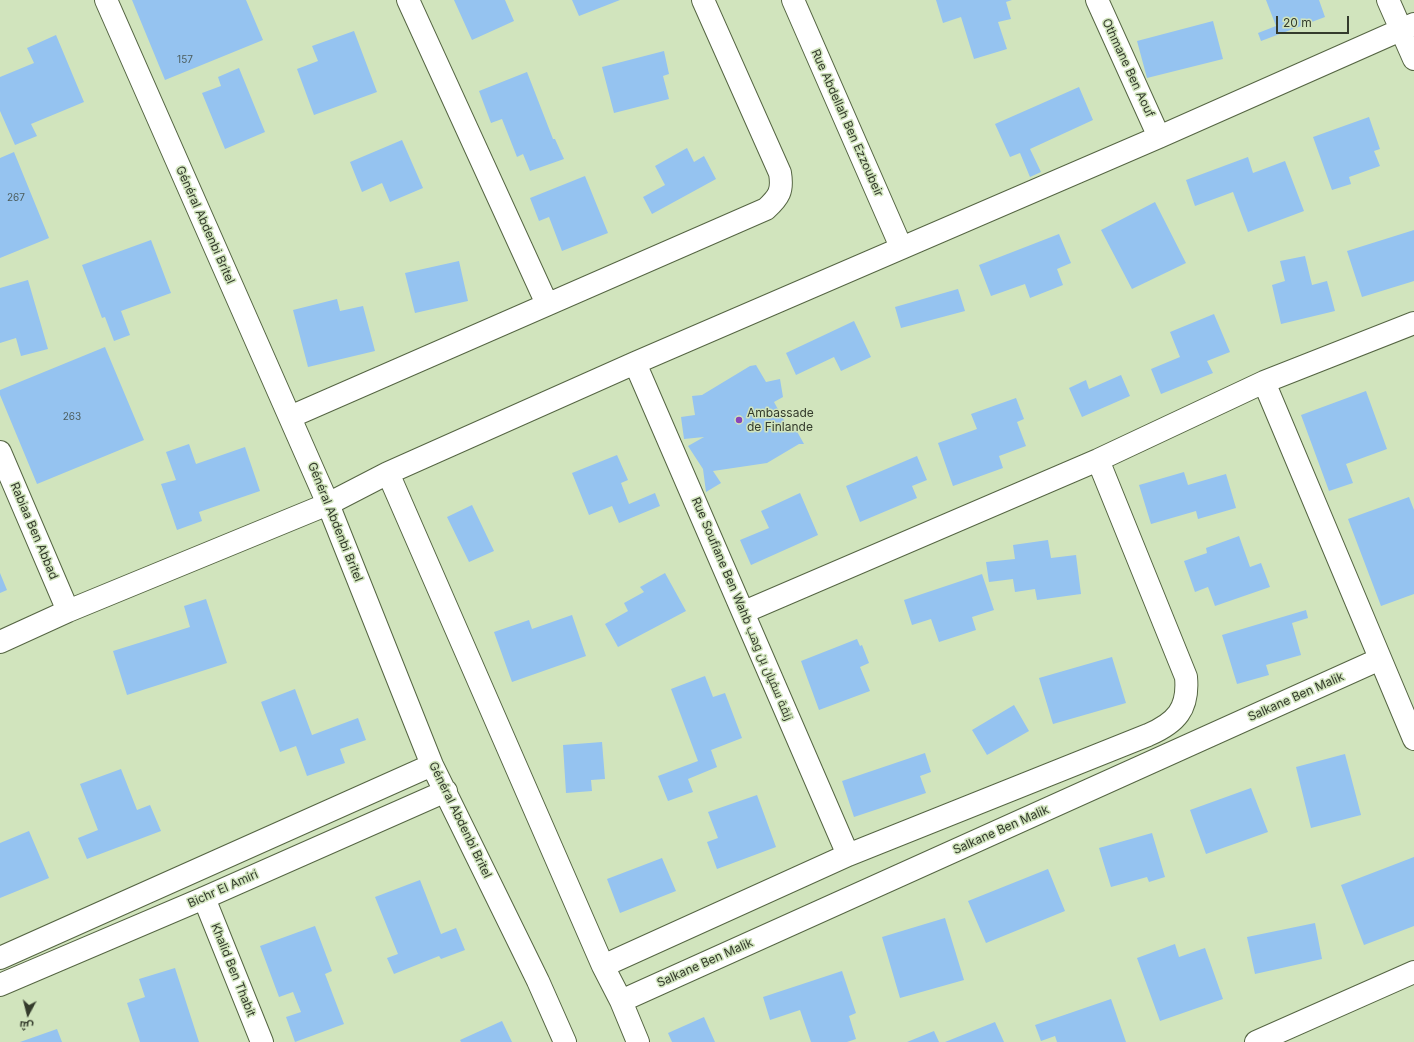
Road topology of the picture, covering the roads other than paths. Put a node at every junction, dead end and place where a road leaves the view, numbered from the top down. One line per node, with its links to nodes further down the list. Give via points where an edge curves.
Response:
1 (106, 0): 15 (street, Général Abdenbi Britel)
2 (408, 0): 11 (street)
3 (703, 0): 11 (street, via 780,173 782,183 778,198 766,209)
4 (793, 0): 10 (street, Rue Abdellah Ben Ezzoubeir)
5 (1097, 0): 9 (street, Othmane Ben Aouf)
6 (1388, 0): 7 (street)
7 (1408, 27): 8 (street); 9 (street)
8 (1414, 59)
9 (1159, 137): 10 (street)
10 (901, 247): 13 (street)
11 (547, 304): 15 (street)
12 (1414, 323): 14 (street)
13 (635, 363): 18 (street); 21 (street, Rue Soufiane Ben Wahb زنقة سفيان بن وهب)
14 (1264, 382): 17 (street); 23 (street)
15 (290, 417): 19 (street, Général Abdenbi Britel)
16 (0, 452): 20 (street, Rabiaa Ben Abbad)
17 (1098, 460): 21 (street); 27 (street, via 1186,677 1185,702 1179,714 1170,723 1148,735)
18 (388, 473): 19 (street); 30 (street)
19 (328, 504): 20 (street); 25 (street, Général Abdenbi Britel)
20 (68, 611): 22 (street)
21 (744, 612): 27 (street, Rue Soufiane Ben Wahb زنقة سفيان بن وهب)
22 (0, 642)
23 (1380, 659): 24 (street); 33 (street, Salkane Ben Malik)
24 (1414, 739)
25 (432, 765): 26 (street, Général Abdenbi Britel); 29 (street)
26 (446, 791): 28 (street, Bichr El Amiri); 35 (street, Général Abdenbi Britel)
27 (848, 855): 30 (street)
28 (204, 898): 32 (street, Bichr El Amiri); 34 (street, Khalid Ben Thabit)
29 (0, 958)
30 (603, 966): 33 (street)
31 (1414, 972): 37 (street)
32 (0, 985)
33 (621, 1002): 36 (street)
34 (262, 1042)
35 (565, 1042)
36 (638, 1042)
37 (1256, 1042)

